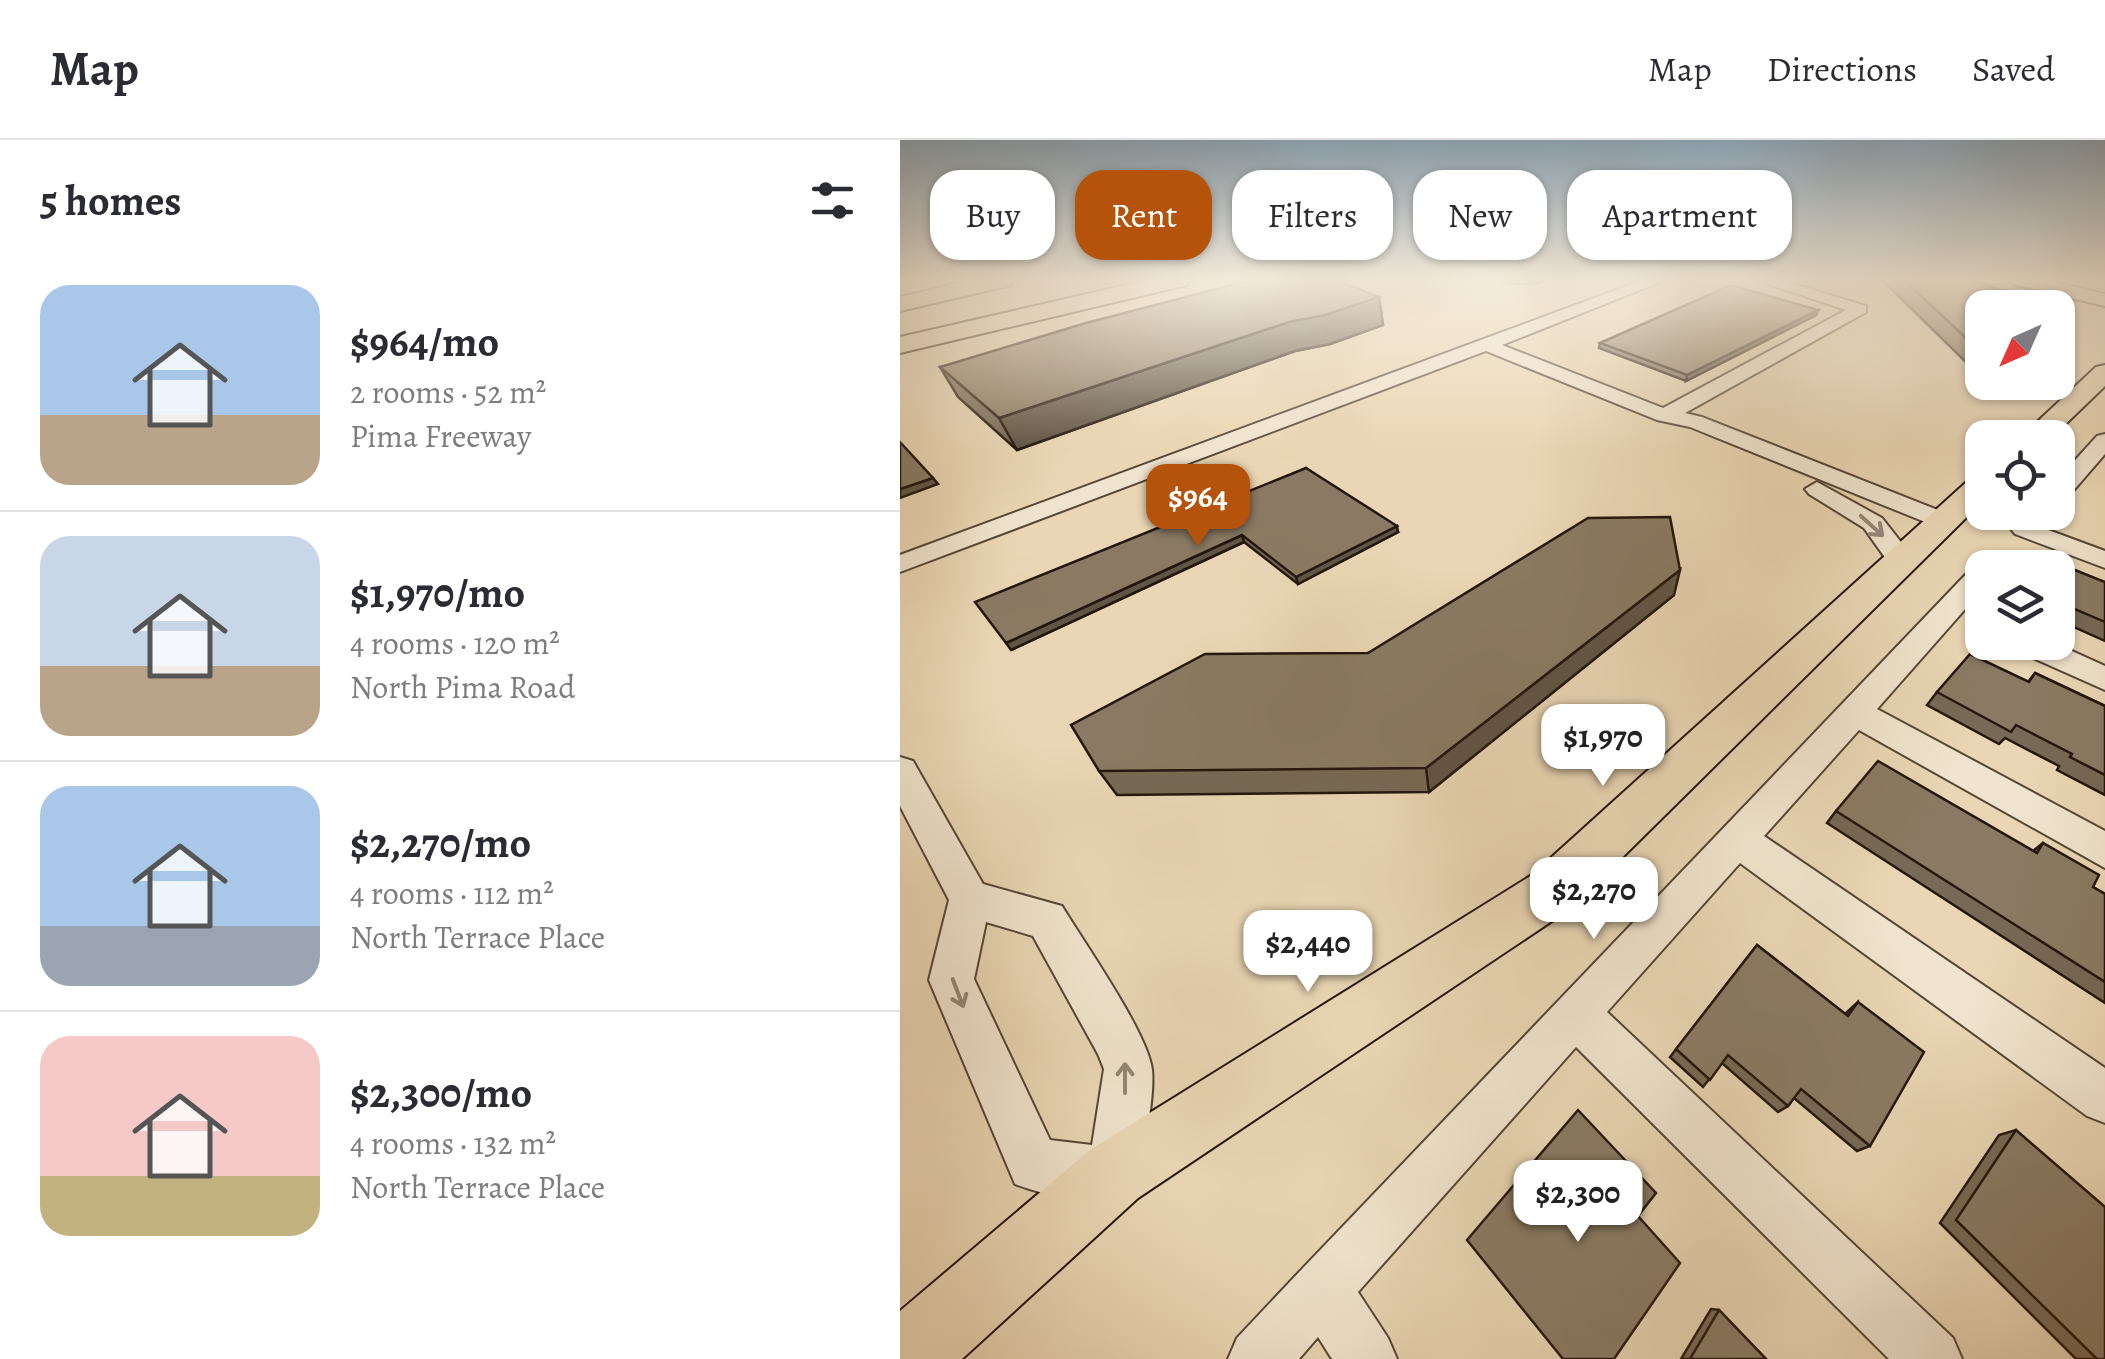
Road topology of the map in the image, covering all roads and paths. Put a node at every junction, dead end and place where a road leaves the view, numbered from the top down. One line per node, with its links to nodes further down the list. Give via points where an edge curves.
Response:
1 (935, 337): 4 (highway)
2 (1513, 337): 5 (street)
3 (1810, 337): 7 (street)
4 (900, 345)
5 (1490, 346): 7 (street); 17 (street)
6 (2105, 372): 8 (main road)
7 (1664, 416): 14 (street, via 1695,421); 14 (street, one-way to 14, via 1686,434)
8 (2053, 420)
9 (2105, 441): 10 (street)
10 (2075, 474)
11 (1965, 501): 14 (main road)
12 (2024, 530): 15 (street)
13 (2049, 530): 16 (street)
14 (1922, 540): 28 (main road, via 1551,892)
15 (2005, 550)
16 (2105, 560)
17 (900, 564)
18 (1965, 611): 21 (street)
19 (2063, 660): 20 (street)
20 (2105, 679)
21 (1853, 711): 23 (street); 24 (street)
22 (900, 771): 25 (street)
23 (1738, 839): 26 (street); 27 (street)
24 (2105, 851)
25 (970, 899): 28 (street, one-way to 25, via 1128,1069 1117,1041 1046,920); 28 (street, one-way to 28, via 951,980 1034,1165)
26 (1577, 1016): 29 (street); 33 (street)
27 (2105, 1098)
28 (1114, 1174): 30 (main road)
29 (1322, 1289): 31 (street); 32 (street)
30 (904, 1359)
31 (1258, 1359)
32 (1367, 1359)
33 (1932, 1359)

